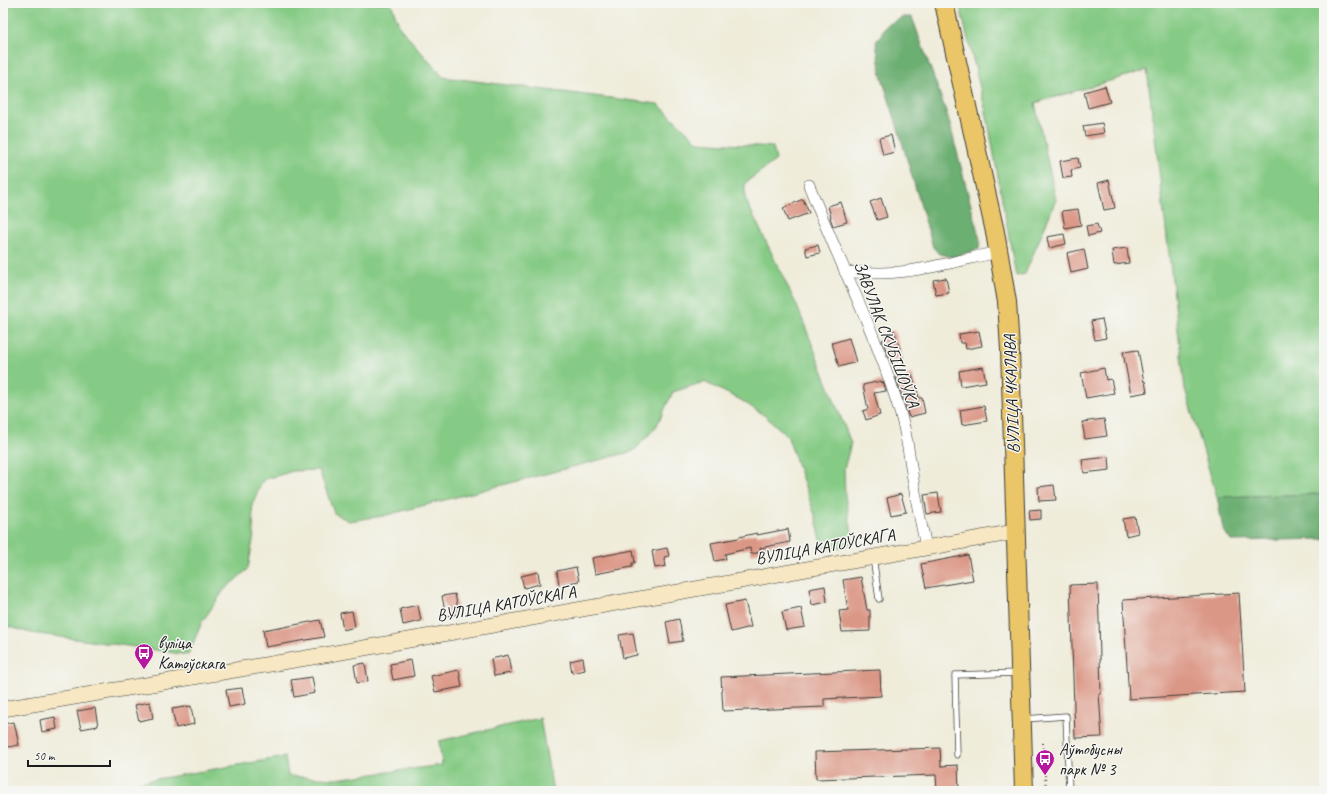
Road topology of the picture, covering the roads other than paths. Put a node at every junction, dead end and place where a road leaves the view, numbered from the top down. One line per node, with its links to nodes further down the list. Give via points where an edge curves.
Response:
1 (944, 3): 3 (highway, ВУЛІЦА ЧКАЛАВА)
2 (809, 185): 4 (street, ЗАВУЛАК СКУБІШОЎКА)
3 (998, 252): 4 (street, via 908,270 882,273); 5 (highway, ВУЛІЦА ЧКАЛАВА, via 1007,302 1010,350)
4 (845, 272): 6 (street, ЗАВУЛАК СКУБІШОЎКА, via 888,374 902,420)
5 (1015, 532): 6 (main road, ВУЛІЦА КАТОЎСКАГА); 9 (highway, ВУЛІЦА ЧКАЛАВА)
6 (926, 548): 7 (main road, ВУЛІЦА КАТОЎСКАГА)
7 (873, 557): 8 (lane); 10 (main road, ВУЛІЦА КАТОЎСКАГА, via 330,654)
8 (879, 599)
9 (1020, 673): 11 (highway, ВУЛІЦА ЧКАЛАВА); 12 (lane, via 955,675)
10 (3, 709)
11 (1022, 719): 13 (highway, ВУЛІЦА ЧКАЛАВА); 14 (lane, via 1066,716)
12 (957, 756)
13 (1024, 791)
14 (1069, 791)

